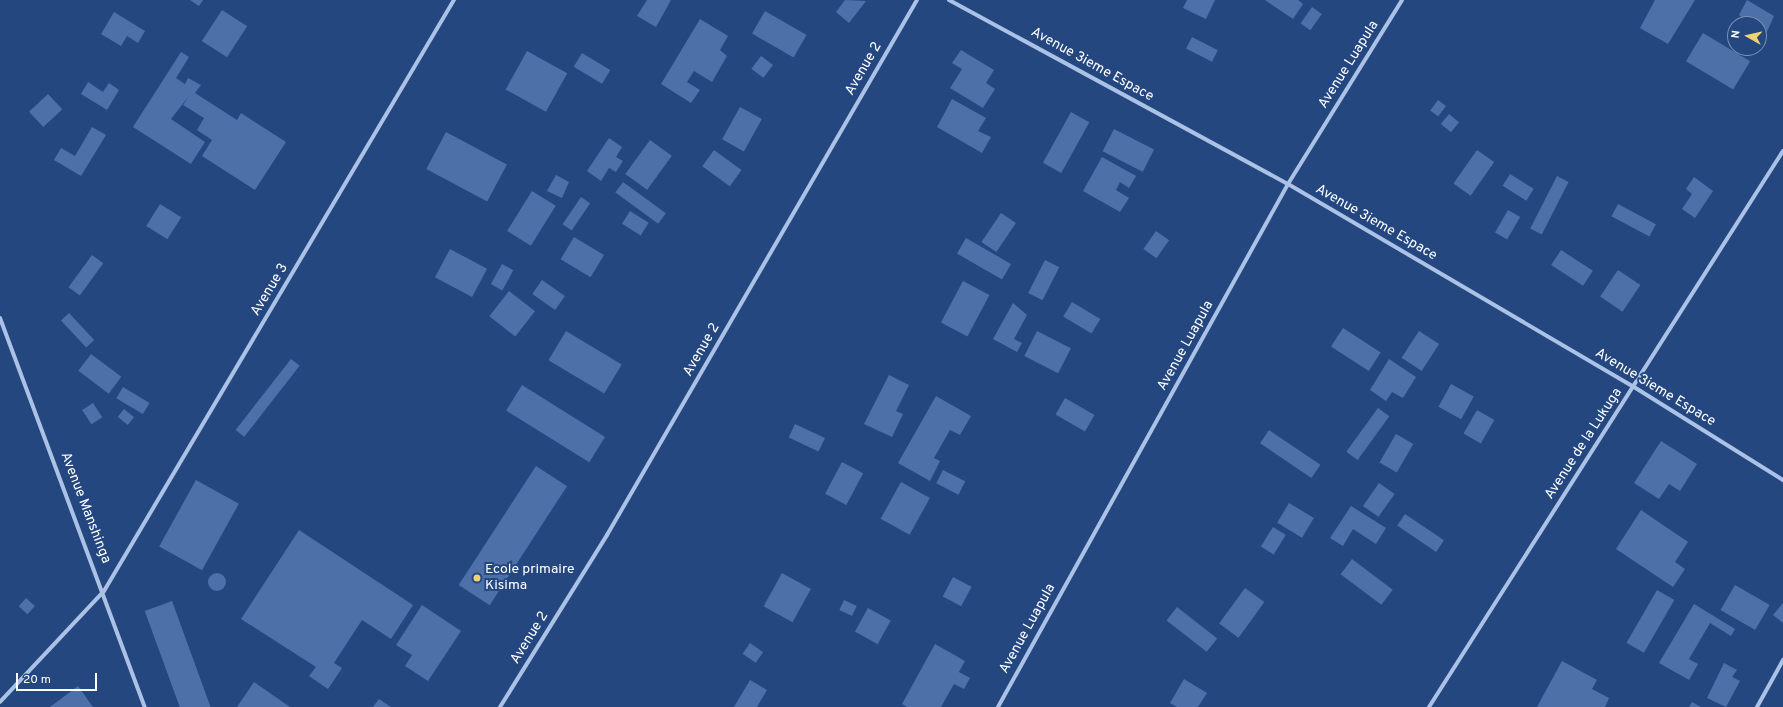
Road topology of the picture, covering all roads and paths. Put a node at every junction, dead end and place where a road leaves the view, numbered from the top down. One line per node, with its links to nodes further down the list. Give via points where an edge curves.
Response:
1 (454, 0): 12 (street, Avenue 3)
2 (917, 0): 16 (street, Avenue 2, via 607,534)
3 (949, 0): 6 (street, Avenue 3ieme Espace)
4 (1402, 0): 6 (street, Avenue Luapula)
5 (1783, 151): 10 (street, Avenue de la Lukuga)
6 (1288, 184): 10 (street, Avenue 3ieme Espace); 17 (street, Avenue Luapula)
7 (0, 318): 8 (street, Avenue Manshinga)
8 (4, 329): 9 (street); 12 (street, Avenue Manshinga)
9 (0, 333)
10 (1634, 387): 11 (street, Avenue 3ieme Espace); 18 (street, Avenue de la Lukuga)
11 (1783, 480)
12 (104, 591): 14 (street, Avenue 3); 15 (street, Avenue Manshinga)
13 (1783, 660): 19 (street)
14 (0, 702)
15 (145, 707)
16 (500, 707)
17 (998, 707)
18 (1429, 707)
19 (1757, 707)

